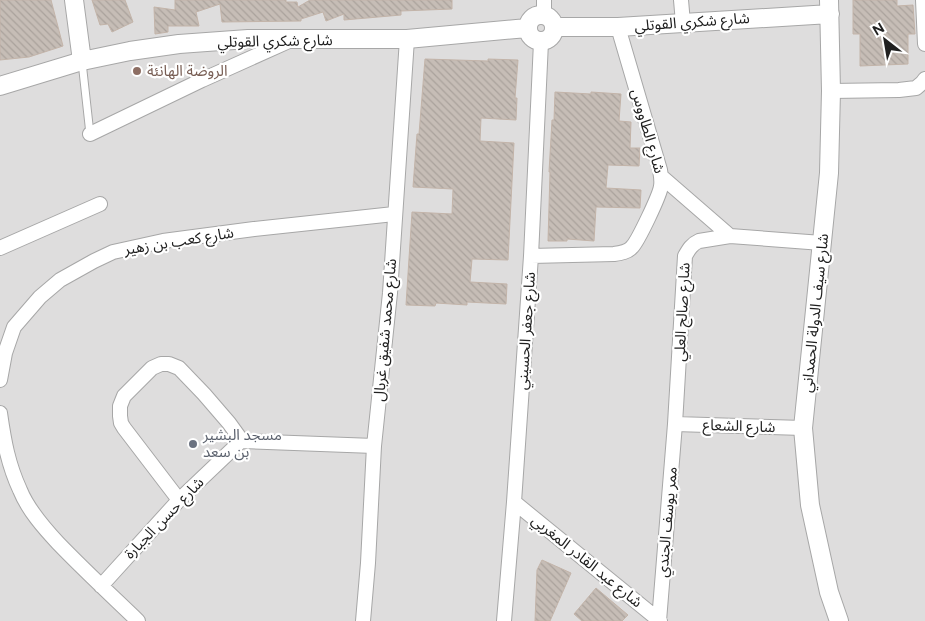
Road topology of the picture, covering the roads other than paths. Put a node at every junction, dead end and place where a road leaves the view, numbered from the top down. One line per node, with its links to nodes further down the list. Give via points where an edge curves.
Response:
1 (74, 0): 13 (street)
2 (681, 0): 6 (street)
3 (923, 0): 12 (street)
4 (830, 7): 6 (street, شارع شكري القوتلي); 17 (street, شارع سيف الدولة الحمداني)
5 (547, 14): 7 (street, شارع شكري القوتلي); 8 (street, via 535,16); 11 (street, via 554,32)
6 (683, 23): 7 (street, شارع شكري القوتلي)
7 (618, 27): 20 (street, شارع الطاووس)
8 (527, 28): 9 (street, شارع شكري القوتلي); 11 (street, via 531,37)
9 (407, 39): 10 (street, شارع شكري القوتلي); 22 (street, شارع محمد شفيق غربال)
10 (291, 40): 13 (street, شارع شكري القوتلي, via 248,39 179,44); 19 (street)
11 (541, 42): 26 (street, شارع جعفر الحسيني)
12 (925, 44)
13 (82, 61): 14 (street, شارع شكري القوتلي); 19 (lane)
14 (26, 78): 16 (street, شارع شكري القوتلي); 18 (street, شارع شكري القوتلي)
15 (925, 79): 17 (street, via 916,88)
16 (0, 86)
17 (831, 91): 24 (street, شارع سيف الدولة الحمداني, via 829,173)
18 (0, 95)
19 (90, 134)
20 (662, 177): 23 (street); 26 (street, شارع الطاووس, via 659,193 638,239 624,252)
21 (100, 204): 25 (street)
22 (394, 214): 28 (street, شارع كعب بن زهير, via 164,241 113,252 60,280); 34 (street, شارع محمد شفيق غربال, via 390,293)
23 (730, 236): 24 (street, شارع صالح العلي); 31 (street, شارع صالح العلي, via 694,243 685,256)
24 (822, 243): 32 (street, شارع سيف الدولة الحمداني)
25 (0, 248)
26 (531, 256): 36 (street, شارع جعفر الحسيني)
27 (0, 323): 28 (street)
28 (14, 327): 29 (street, شارع كعب بن زهير)
29 (0, 380)
30 (0, 412): 37 (street, via 6,454 21,493 42,525)
31 (676, 424): 32 (street, شارع الشعاع); 41 (street, ممر يوسف الجندي)
32 (803, 428): 42 (street, شارع سيف الدولة الحمداني, via 810,505 828,592)
33 (242, 441): 34 (street); 35 (street, شارع حسن الجبارة); 35 (street, via 179,368 169,364 152,368 124,396 120,416 124,428)
34 (374, 446): 39 (street, شارع محمد شفيق غربال)
35 (179, 500): 37 (street, شارع حسن الجبارة)
36 (514, 502): 40 (street, شارع جعفر الحسيني); 41 (street, شارع عبد القادر المغربي)
37 (101, 586): 38 (street)
38 (138, 621)
39 (364, 621)
40 (504, 621)
41 (660, 621)
42 (840, 621)

